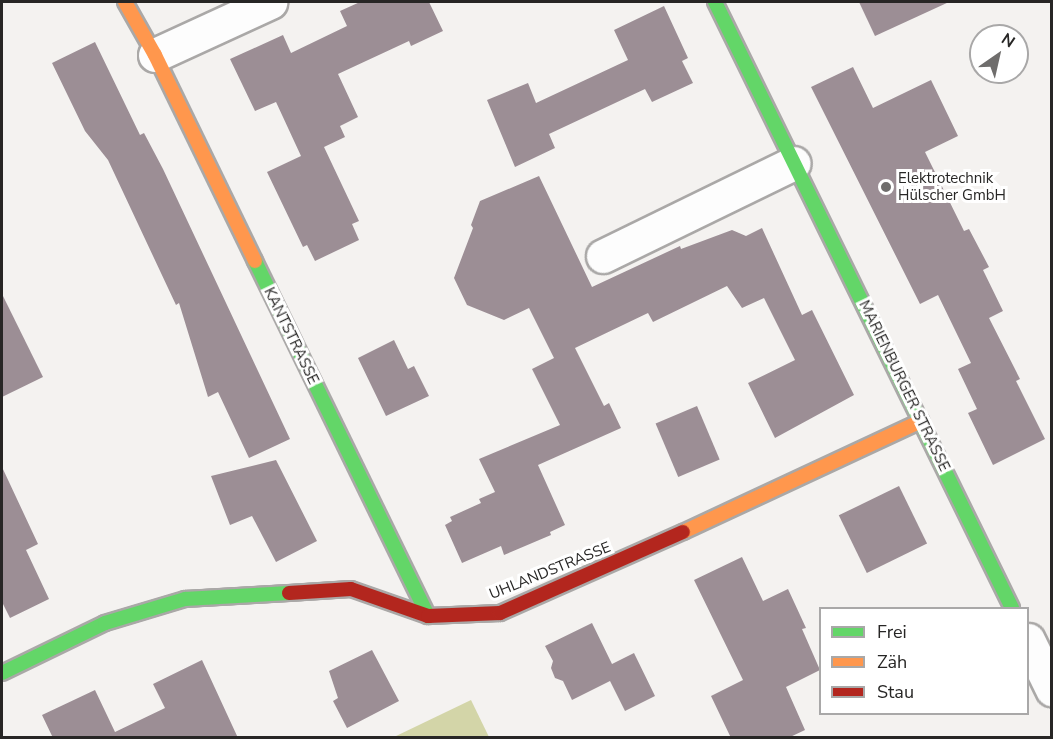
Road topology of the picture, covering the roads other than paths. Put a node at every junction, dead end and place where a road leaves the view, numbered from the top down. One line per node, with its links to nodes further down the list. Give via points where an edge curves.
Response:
1 (125, 2): 4 (street, KANTSTRASSE)
2 (270, 2): 4 (street)
3 (715, 2): 5 (street, MARIENBURGER STRASSE)
4 (155, 55): 9 (street, KANTSTRASSE)
5 (794, 163): 6 (street); 7 (street, MARIENBURGER STRASSE)
6 (603, 256)
7 (921, 421): 8 (street, MARIENBURGER STRASSE); 9 (street, UHLANDSTRASSE, via 500,614)
8 (1011, 607)
9 (428, 616): 11 (street, UHLANDSTRASSE, via 351,589 185,598 105,623)
10 (1029, 642): 12 (street)
11 (2, 673)
12 (1052, 689)

